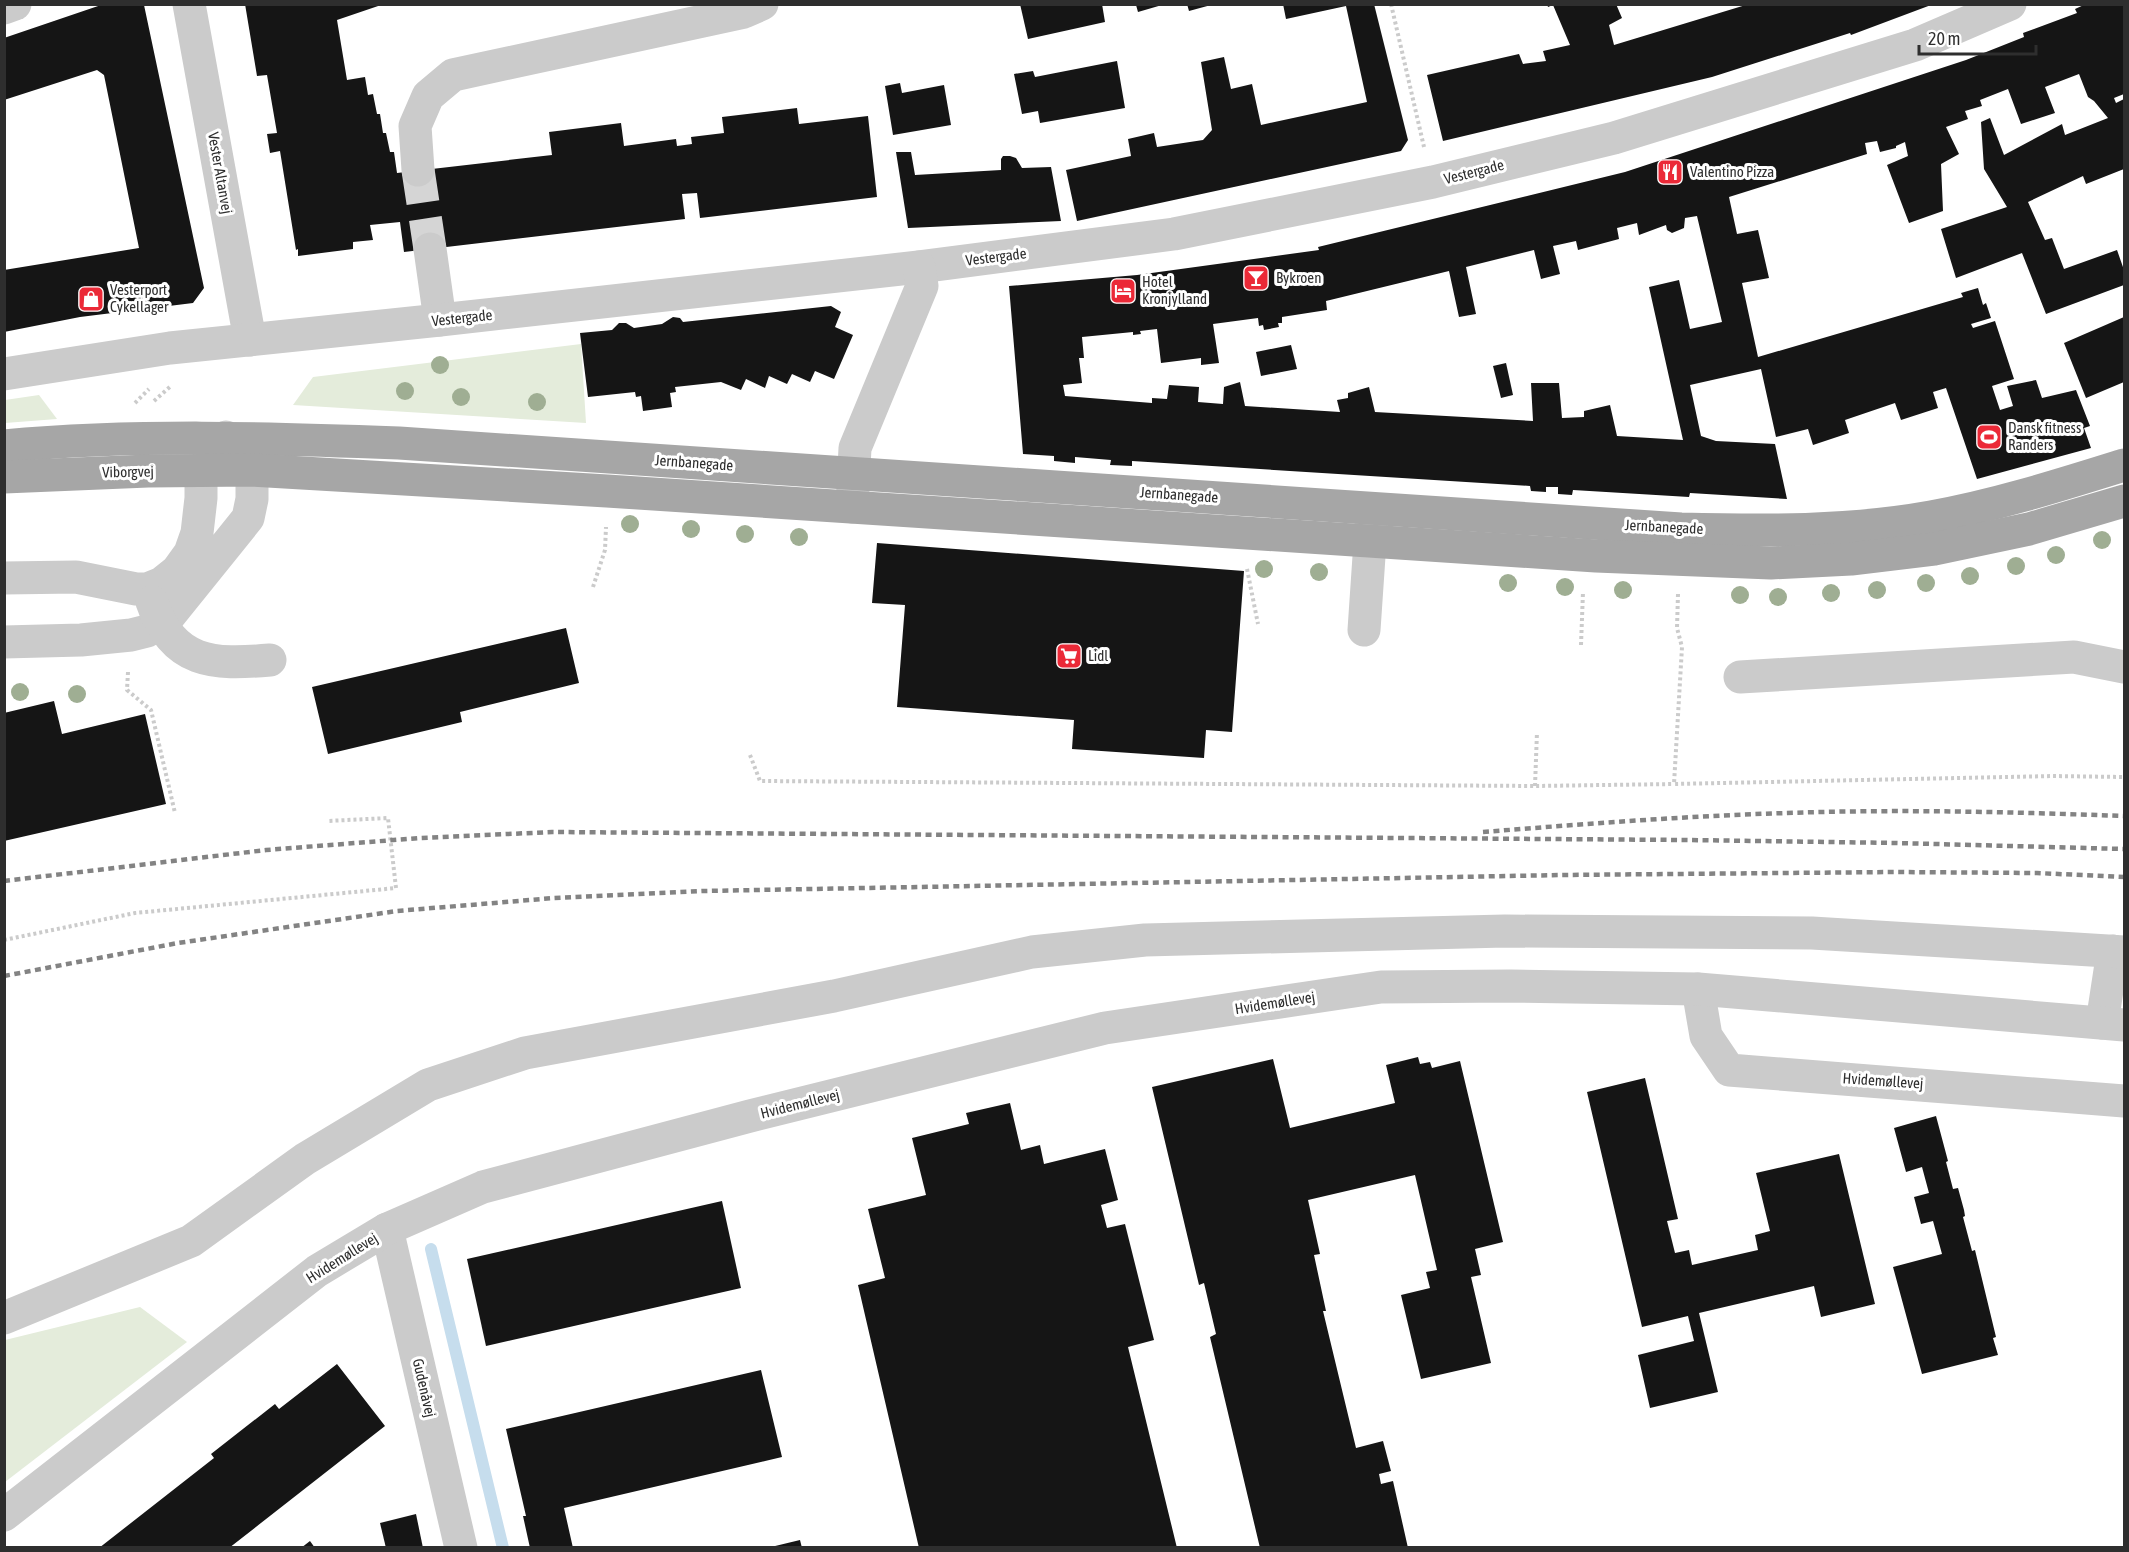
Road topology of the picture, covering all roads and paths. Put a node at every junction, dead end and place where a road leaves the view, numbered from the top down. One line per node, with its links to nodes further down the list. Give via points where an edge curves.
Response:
1 (15, 4): 6 (street)
2 (189, 4): 12 (street, Vester Altanvej)
3 (762, 4): 7 (street, via 744,12 453,75 428,96 415,126)
4 (1391, 4): 8 (path)
5 (2010, 4): 8 (street, Vestergade, via 1915,45 1614,138)
6 (4, 8)
7 (418, 170)
8 (1433, 182): 10 (street, Vestergade, via 1174,234)
9 (430, 249): 11 (street)
10 (919, 267): 11 (street, Vestergade); 23 (street, via 922,286 855,448)
11 (440, 320): 12 (street, Vestergade)
12 (250, 340): 13 (street, Vestergade, via 170,348)
13 (4, 374)
14 (182, 385): 18 (path, via 171,386 151,404)
15 (152, 387): 16 (path)
16 (138, 400)
17 (226, 437): 18 (main road); 21 (street); 22 (street); 23 (main road, Jernbanegade, via 399,443)
18 (146, 438): 19 (main road)
19 (4, 446)
20 (2124, 465): 28 (main road, Jernbanegade, via 2008,500 1930,517 1846,527 1769,531 1681,529)
21 (252, 470): 22 (main road, Viborgvej); 25 (main road); 37 (street, via 248,519 170,615)
22 (201, 471): 24 (main road, Viborgvej); 35 (street, via 197,533 190,553 177,571)
23 (853, 474): 27 (street); 28 (main road, Jernbanegade)
24 (4, 477)
25 (607, 491): 27 (main road); 34 (path, via 605,550)
26 (2124, 501): 32 (main road, via 2029,529 1934,549 1771,563)
27 (852, 507): 29 (main road)
28 (1372, 507): 30 (street)
29 (1247, 532): 30 (main road); 36 (path, via 1246,568)
30 (1370, 540): 31 (main road); 38 (street)
31 (1585, 555): 32 (main road); 40 (path)
32 (1679, 560): 47 (path, via 1677,628 1682,648)
33 (4, 578): 35 (street, via 76,578 125,589)
34 (593, 587)
35 (147, 589): 37 (street)
36 (1258, 624)
37 (146, 629): 39 (street, via 81,640); 41 (street, via 202,659 239,663); 49 (path, via 127,690 151,710)
38 (1364, 630)
39 (4, 642)
40 (1581, 645)
41 (270, 660)
42 (2124, 667): 43 (street, via 2074,657)
43 (1740, 678)
44 (1537, 732): 48 (path)
45 (750, 755): 48 (path, via 760,781)
46 (2124, 777): 47 (path)
47 (1674, 784): 48 (path)
48 (1535, 786)
49 (176, 813)
50 (327, 821): 51 (path, via 388,818 396,888 135,913)
51 (4, 940)
52 (2119, 951): 54 (street); 57 (street, via 1812,933 1505,931 1145,940 1032,952 834,996 525,1053 428,1085 305,1159 191,1241)
53 (1698, 989): 54 (street, Hvidemøllevej); 55 (street, Hvidemøllevej, via 1706,1036 1729,1070); 56 (street, Hvidemøllevej, via 1381,987 1105,1028 483,1187)
54 (2113, 1024)
55 (2124, 1101)
56 (387, 1229): 58 (street, Hvidemøllevej, via 318,1271); 59 (street, Gudenåvej)
57 (4, 1318)
58 (4, 1515)
59 (461, 1548)

